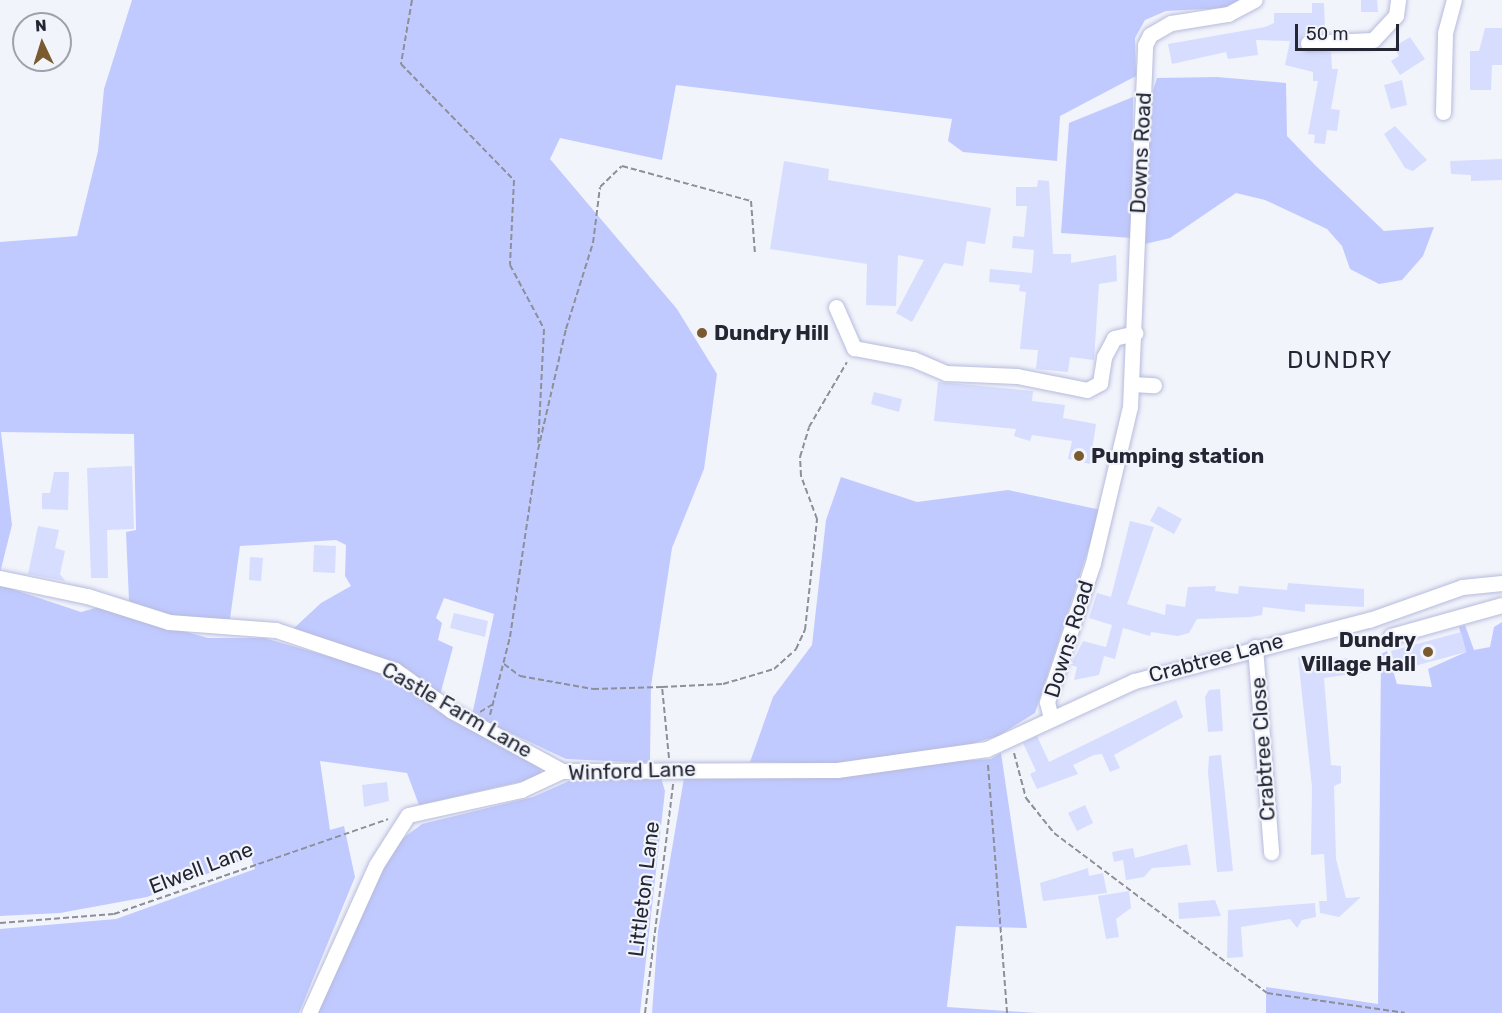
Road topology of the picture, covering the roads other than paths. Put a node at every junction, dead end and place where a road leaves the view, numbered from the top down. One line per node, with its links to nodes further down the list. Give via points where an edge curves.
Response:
1 (1254, 0): 7 (street, Downs Road, via 1228,14 1171,23 1150,35 1145,45)
2 (1398, 0): 4 (street, via 1392,22 1373,40)
3 (1454, 0): 5 (street, via 1445,33)
4 (1308, 43)
5 (1449, 102)
6 (836, 307): 7 (street, via 854,348 913,359 946,373 1017,376 1087,390 1100,383 1104,357 1114,338)
7 (1135, 333): 8 (street, Downs Road)
8 (1132, 384): 9 (street); 15 (street, Downs Road, via 1093,563 1047,702)
9 (1154, 385)
10 (0, 578): 17 (street, Castle Farm Lane, via 87,596 169,622 276,630 395,670 452,711)
11 (1502, 585): 14 (street, Crabtree Lane, via 1462,587 1369,620)
12 (1502, 605): 13 (street)
13 (1391, 636)
14 (1256, 647): 15 (street, Crabtree Lane, via 1134,681); 18 (street, Crabtree Close)
15 (1051, 718): 16 (street, Crabtree Lane)
16 (1008, 739): 17 (street, Winford Lane, via 987,749 837,770)
17 (562, 771): 19 (street, Winford Lane, via 521,790 408,815 376,865)
18 (1271, 852)
19 (309, 1013)

